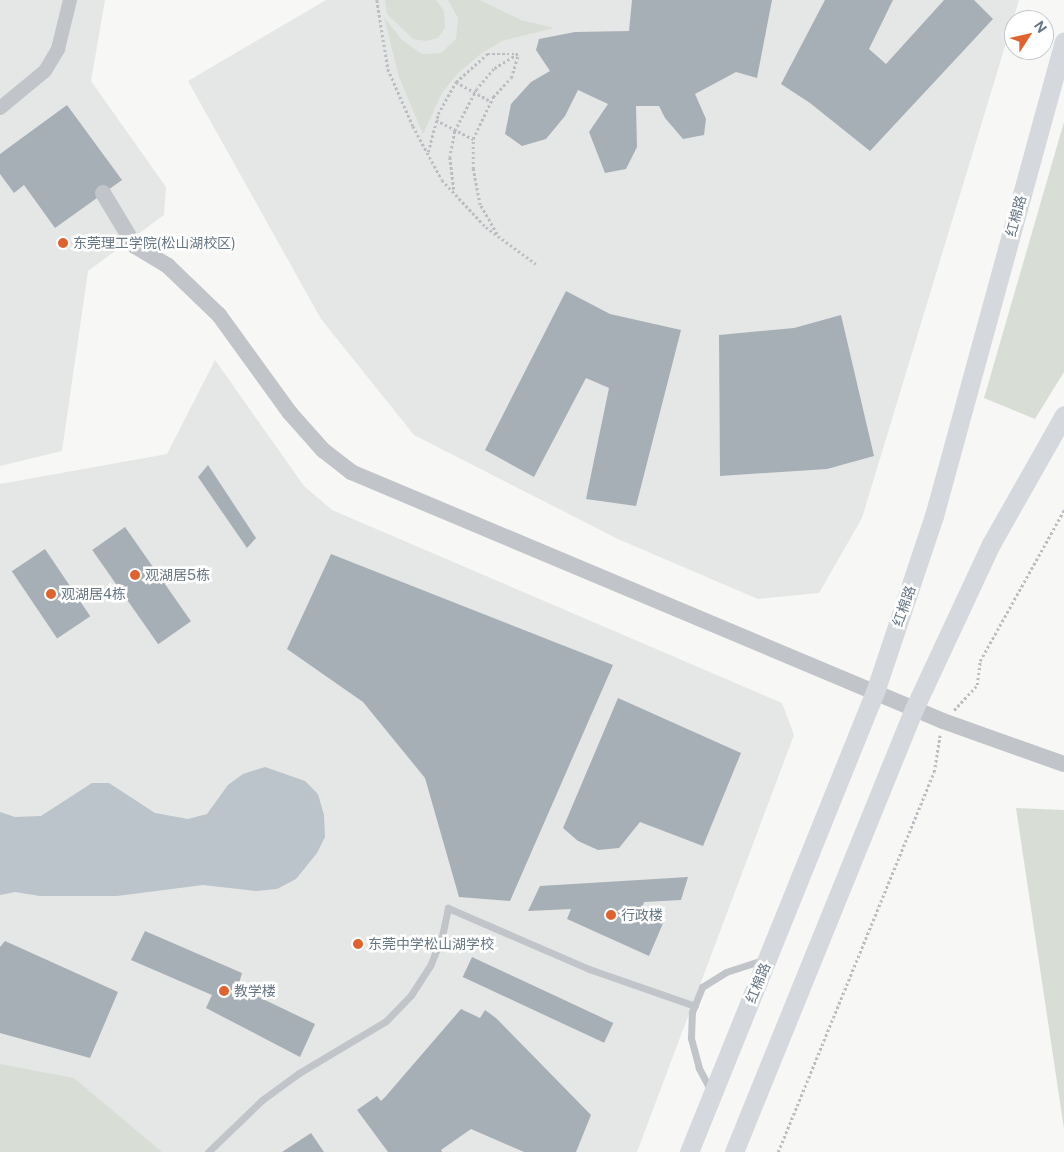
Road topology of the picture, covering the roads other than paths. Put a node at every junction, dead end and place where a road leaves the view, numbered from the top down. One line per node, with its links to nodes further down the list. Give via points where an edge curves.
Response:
1 (70, 0): 3 (street, via 58,49 45,72)
2 (1064, 41): 6 (main road, 红棉路, via 934,516)
3 (0, 108)
4 (103, 193): 6 (street, via 135,246 168,266 219,315 290,413 338,463 366,480)
5 (1064, 416): 7 (main road, via 991,544)
6 (875, 692): 7 (street); 9 (main road, 红棉路)
7 (914, 709): 8 (street); 14 (main road)
8 (1064, 764)
9 (767, 959): 10 (lane, via 726,972 702,987); 11 (main road, 红棉路)
10 (694, 1006): 11 (lane, via 691,1038 699,1068); 12 (lane, via 589,969 448,908 442,936 430,966 411,996 386,1022 299,1073 262,1100)
11 (713, 1094): 13 (main road, 红棉路)
12 (208, 1152)
13 (690, 1152)
14 (734, 1152)

